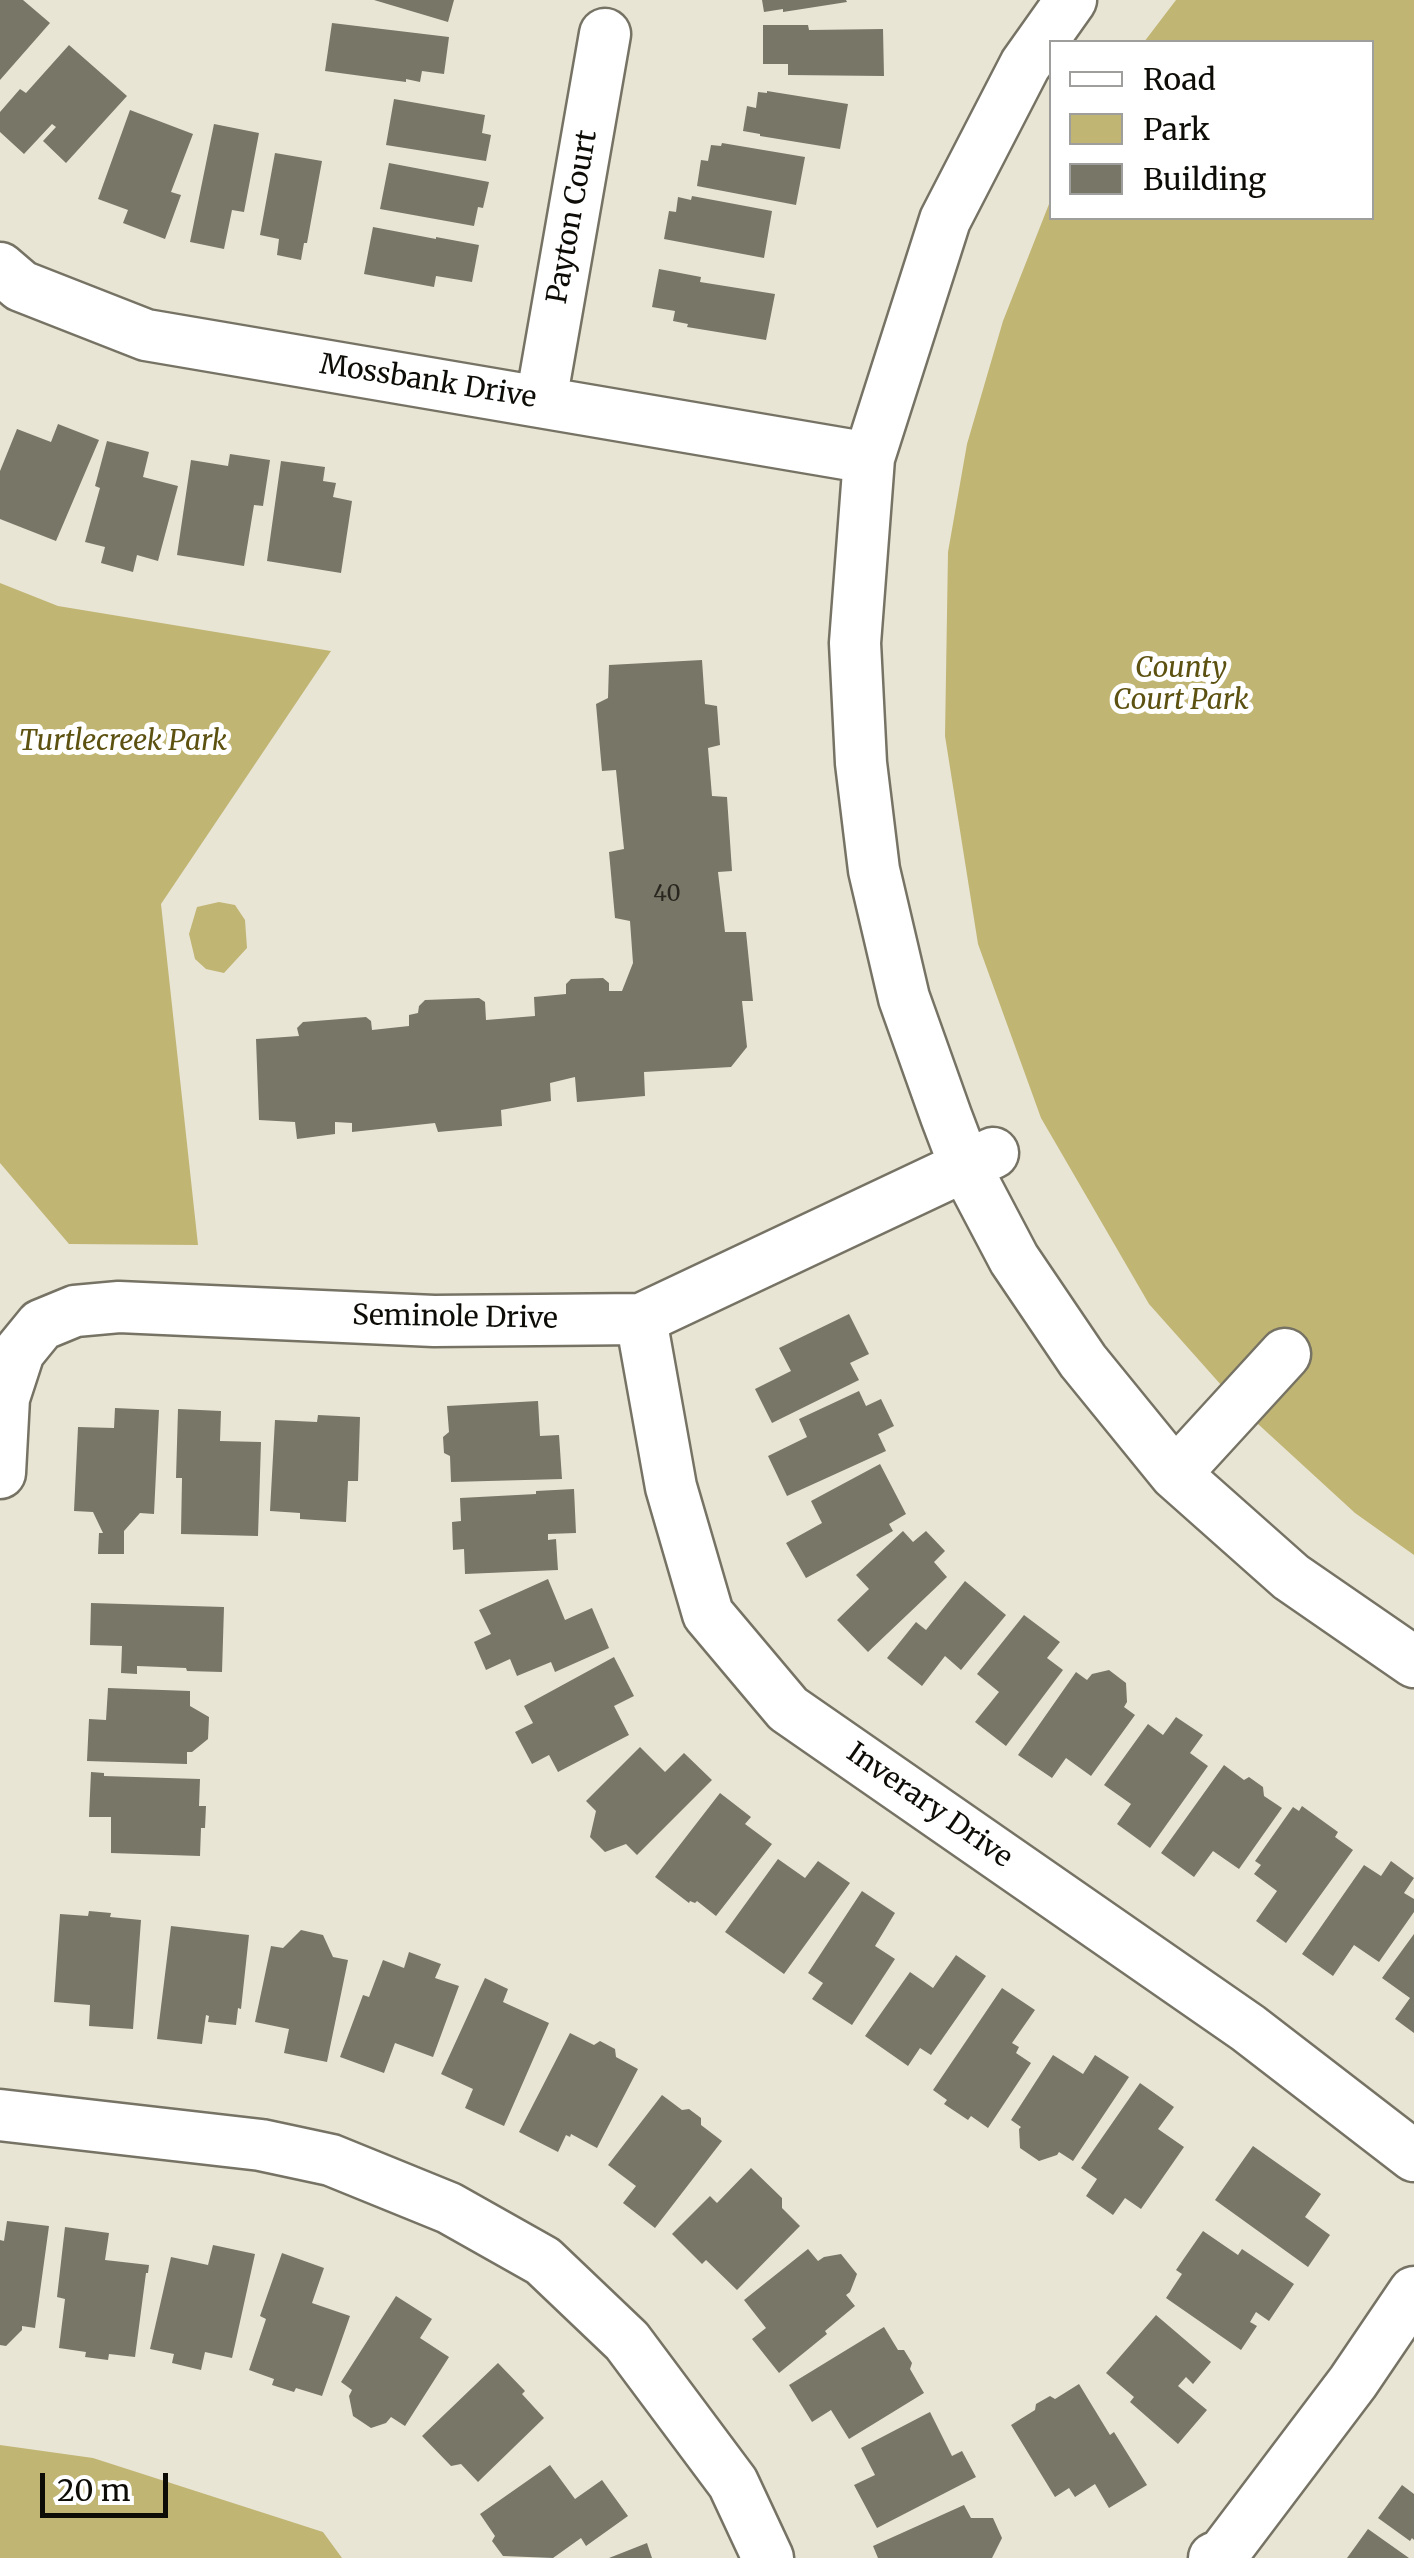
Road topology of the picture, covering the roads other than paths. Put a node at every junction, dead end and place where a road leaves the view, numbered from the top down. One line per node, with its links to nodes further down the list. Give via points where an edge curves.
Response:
1 (1070, 0): 5 (street, via 1024,65 944,220)
2 (605, 34): 4 (street, Payton Court)
3 (0, 268): 4 (street, Mossbank Drive, via 21,286 146,335)
4 (541, 401): 5 (street, Mossbank Drive)
5 (869, 458): 6 (street, via 855,643 874,870 904,998)
6 (979, 1159): 7 (street, Seminole Drive); 10 (street, via 1014,1259)
7 (641, 1319): 9 (street, Seminole Drive, via 75,1311 41,1325 19,1352 4,1398); 13 (street, Inverary Drive, via 672,1487 708,1614 788,1709 1248,2028)
8 (1285, 1354): 10 (street)
9 (0, 1472)
10 (1175, 1474): 11 (street, via 1291,1577)
11 (1414, 1662)
12 (0, 2116): 15 (street, via 260,2145 330,2160 449,2208 542,2261 627,2342 733,2483)
13 (1414, 2156)
14 (1414, 2292): 16 (street, via 1353,2382)
15 (768, 2558)
16 (1214, 2558)

